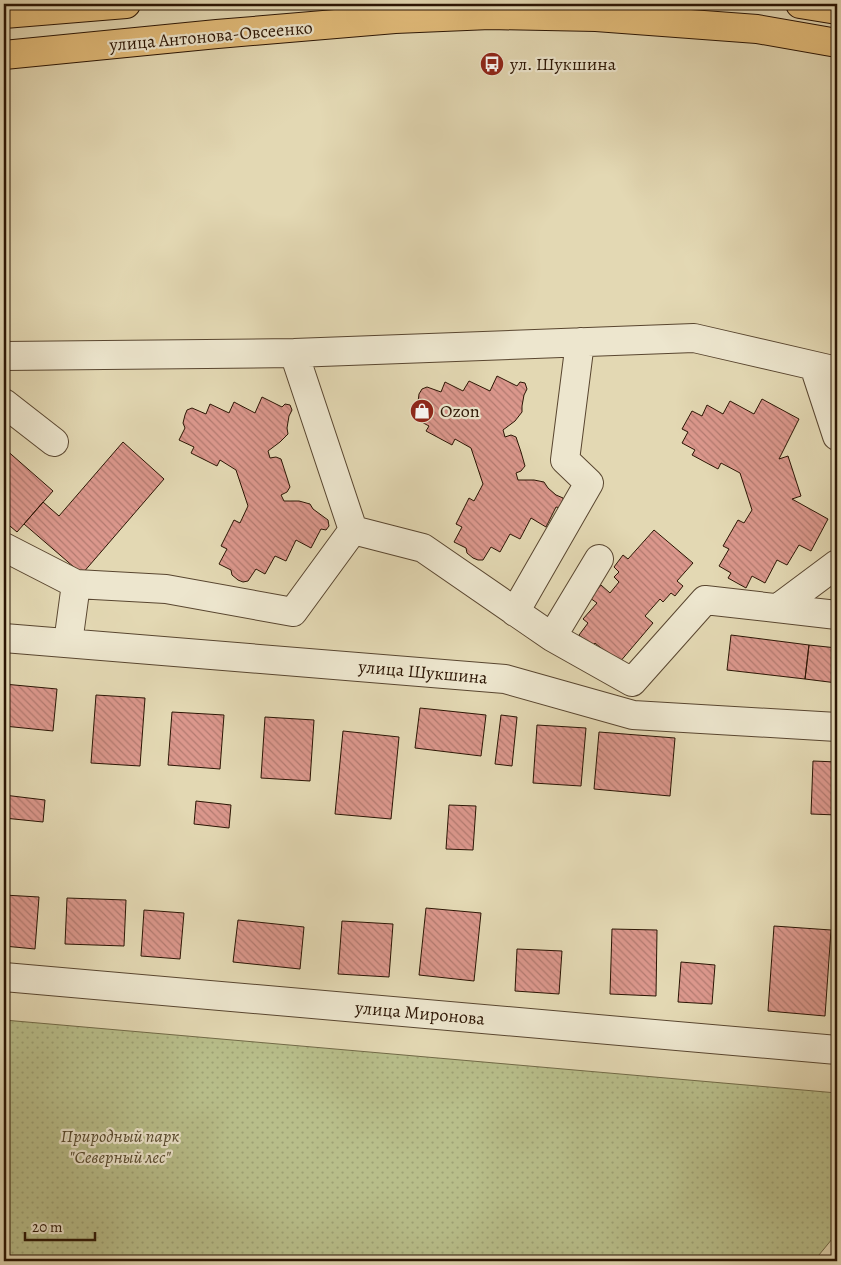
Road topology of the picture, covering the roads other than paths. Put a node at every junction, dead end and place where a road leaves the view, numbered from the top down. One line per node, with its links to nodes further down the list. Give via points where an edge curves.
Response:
1 (126, 4): 4 (highway)
2 (800, 4): 3 (highway)
3 (837, 10)
4 (4, 14)
5 (837, 19): 6 (highway, via 833,24)
6 (837, 35)
7 (837, 43): 8 (highway, улица Антонова-Овсеенко, via 757,29 596,17 490,15 395,19)
8 (4, 55)
9 (580, 342): 10 (street); 12 (street, via 694,338); 22 (street, via 565,460 589,482)
10 (294, 353): 11 (street); 16 (street)
11 (4, 356)
12 (826, 368): 14 (street)
13 (4, 403): 15 (street)
14 (837, 436)
15 (54, 442)
16 (353, 530): 20 (street, via 293,612 166,589); 22 (street, via 423,548)
17 (4, 547): 20 (street)
18 (599, 559): 24 (street)
19 (837, 564): 21 (street)
20 (76, 584): 26 (street)
21 (778, 608): 23 (street); 24 (street, via 705,600 632,682)
22 (516, 612): 24 (street)
23 (837, 615)
24 (552, 637)
25 (4, 638): 26 (street, улица Шукшина)
26 (68, 643): 27 (street, улица Шукшина, via 505,679 633,715)
27 (837, 727)
28 (4, 976): 29 (street, улица Миронова)
29 (837, 1050)

